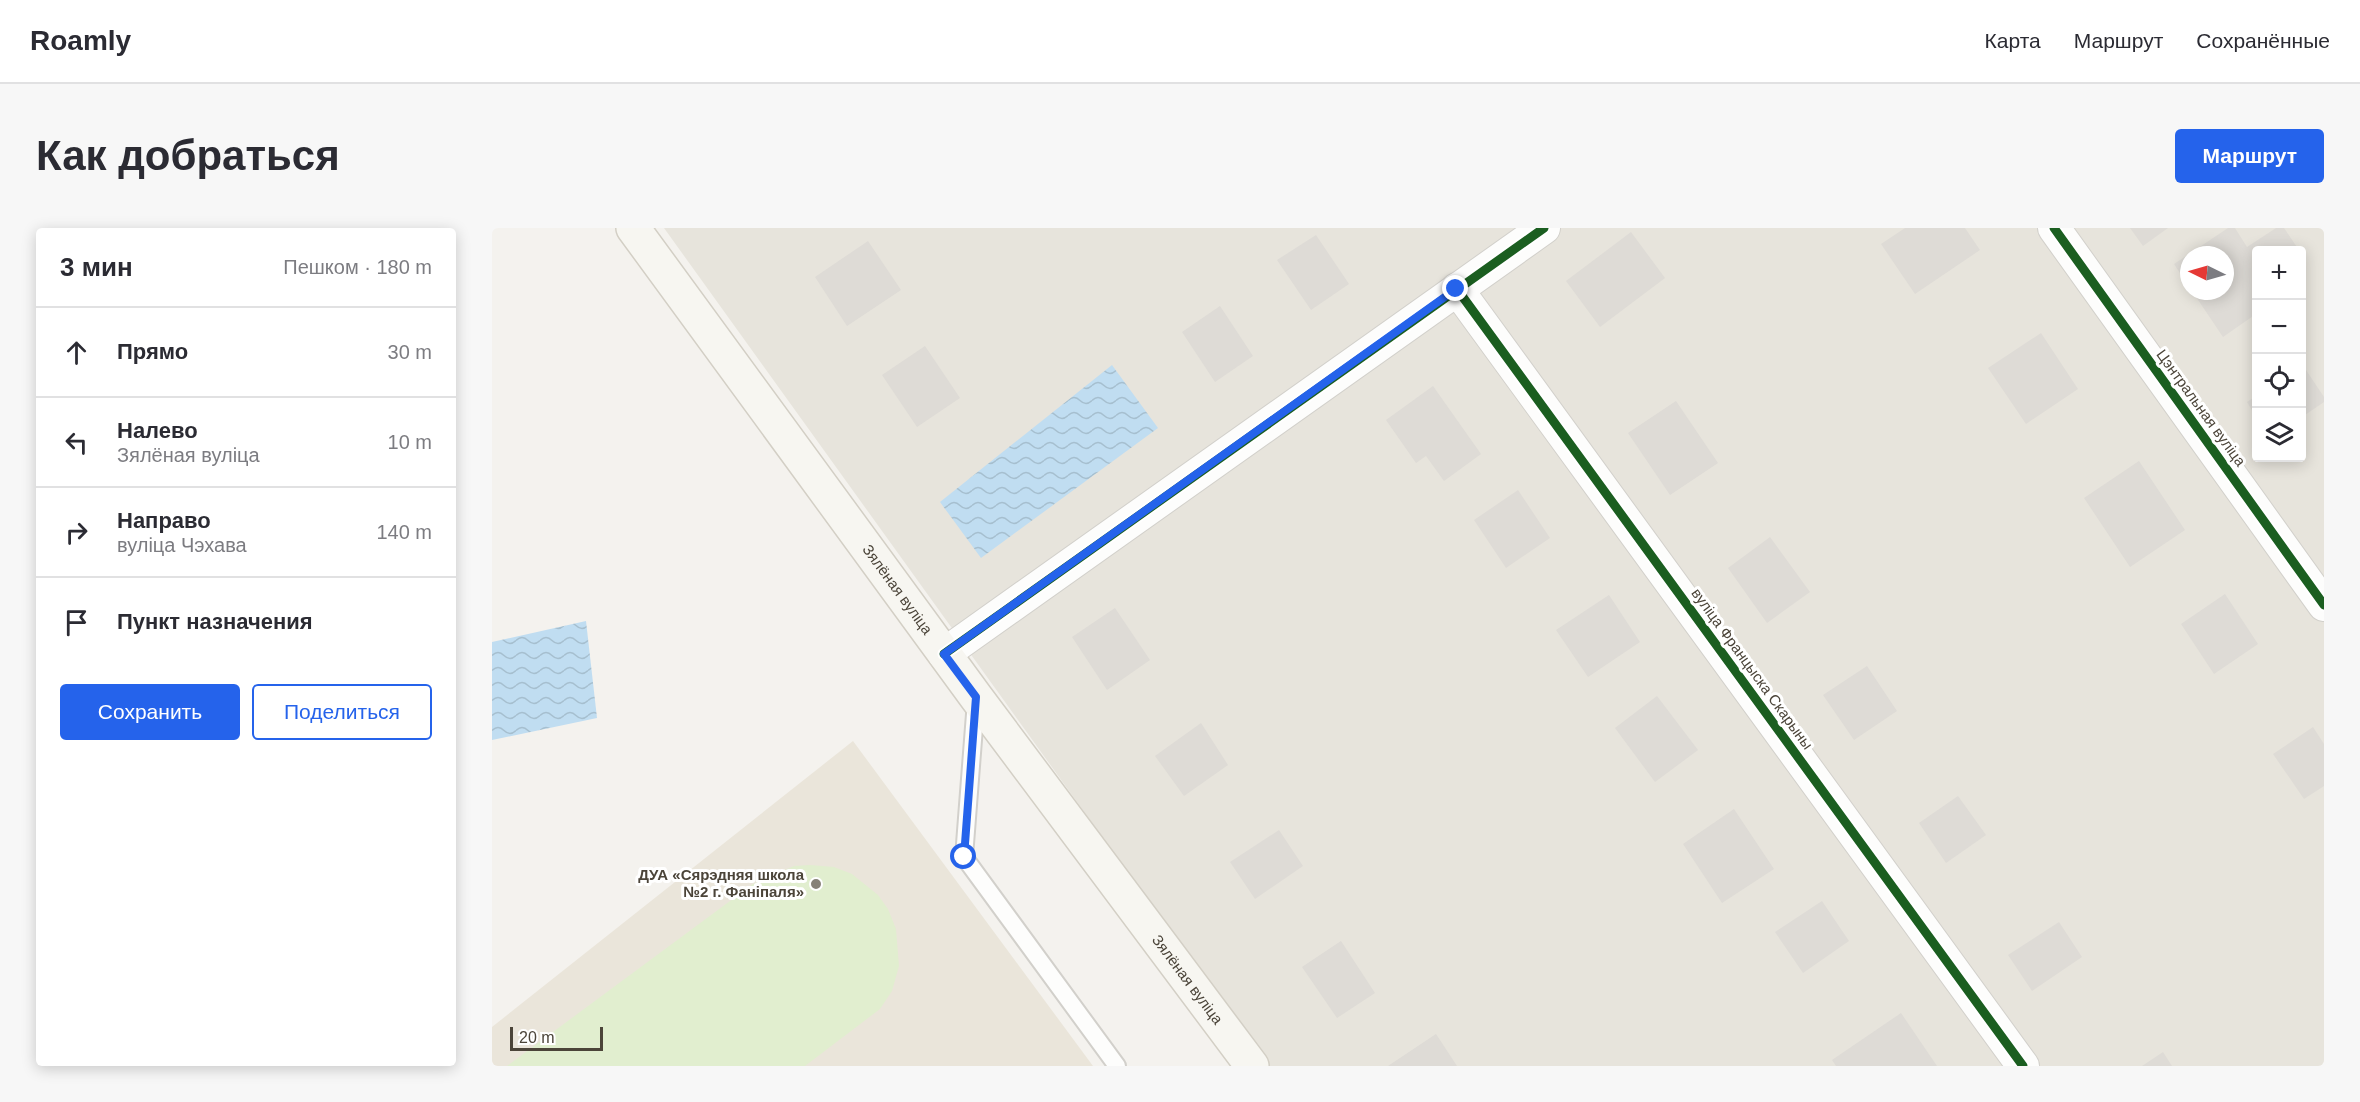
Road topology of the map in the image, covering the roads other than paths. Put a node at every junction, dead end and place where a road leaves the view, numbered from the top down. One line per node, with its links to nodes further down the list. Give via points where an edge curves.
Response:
1 (633, 228): 6 (main road, Зялёная вуліца)
2 (1544, 228): 4 (street)
3 (2054, 228): 5 (street, Цэнтральная вуліца)
4 (1456, 289): 6 (street); 10 (street, вуліца Францыска Скарыны)
5 (2324, 605)
6 (944, 654): 7 (main road, Зялёная вуліца)
7 (976, 697): 8 (lane, via 964,857); 9 (main road, Зялёная вуліца)
8 (1117, 1066)
9 (1251, 1066)
10 (2023, 1066)

